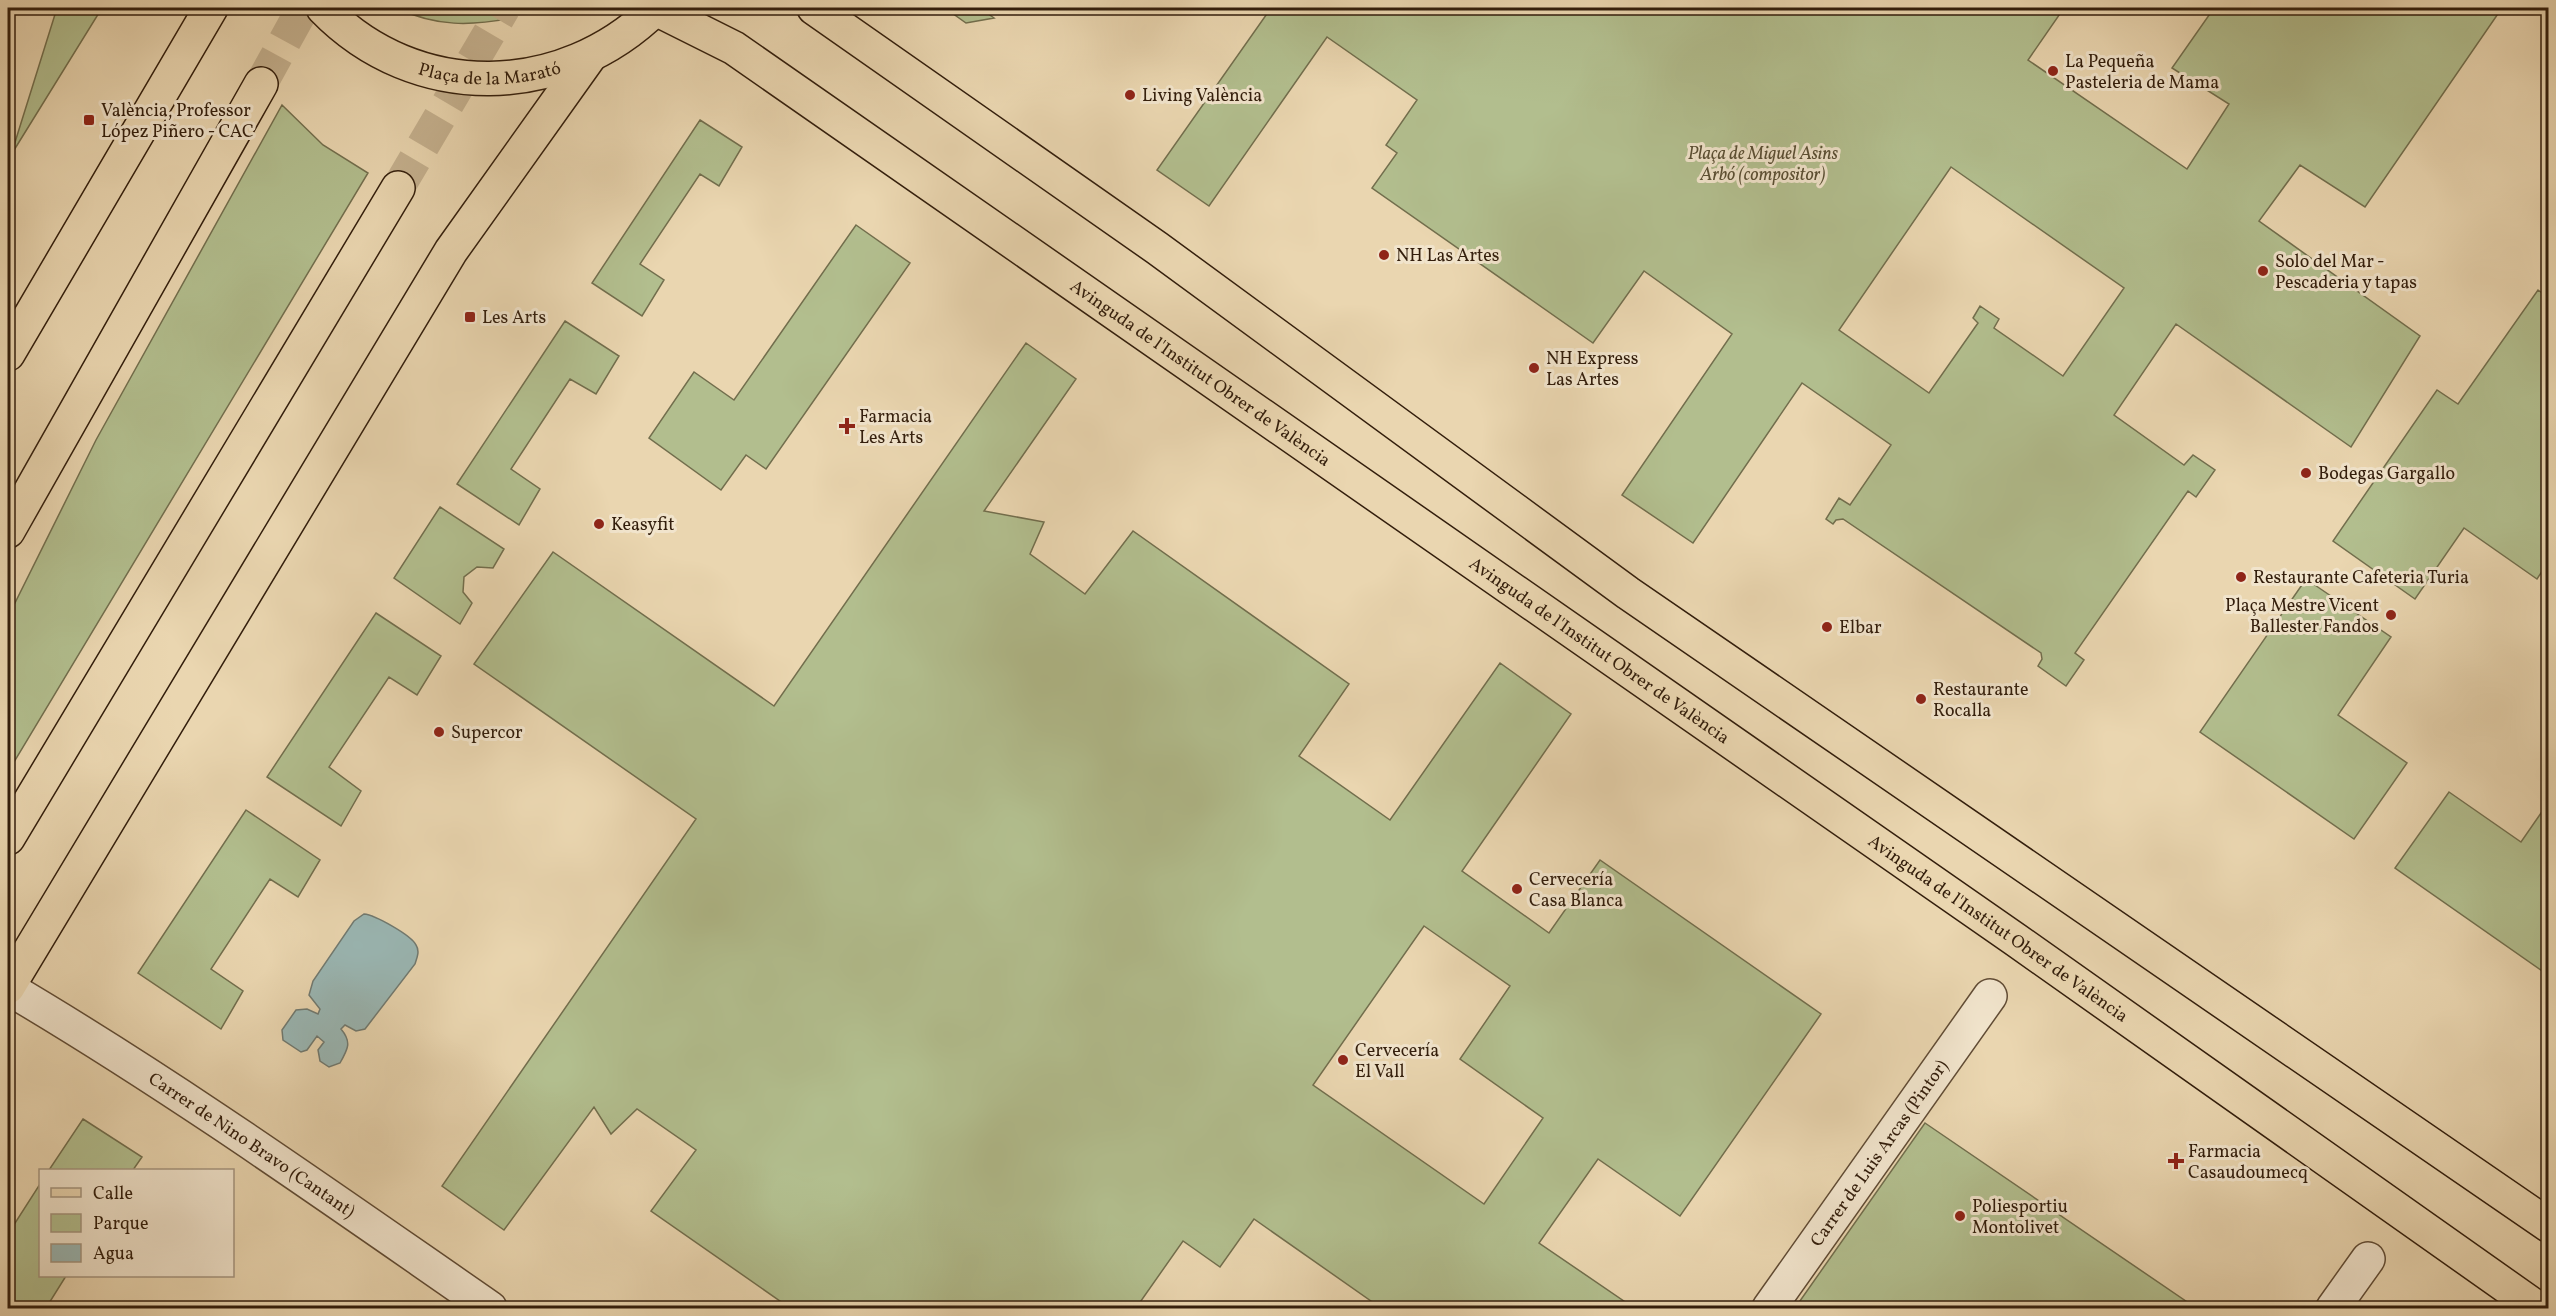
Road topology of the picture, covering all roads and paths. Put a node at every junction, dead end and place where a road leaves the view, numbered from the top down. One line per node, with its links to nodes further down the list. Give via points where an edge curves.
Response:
1 (212, 8): 8 (main road)
2 (323, 8): 5 (main road, Plaça de la Marató, via 375,49 417,68 460,78 505,79 549,72)
3 (655, 8): 5 (main road, Plaça de la Marató, via 625,35); 18 (main road, Avinguda de l'Institut Obrer de València, via 734,48 2016,940)
4 (814, 8): 13 (main road, via 1157,248 1628,593)
5 (590, 56): 11 (main road, via 451,251)
6 (261, 84): 9 (main road)
7 (398, 188): 10 (main road)
8 (8, 354)
9 (8, 531)
10 (8, 838)
11 (8, 988): 15 (street, Carrer de Nino Bravo (Cantant), via 90,1036)
12 (1990, 996): 16 (street, Carrer de Luis Arcas (Pintor))
13 (2548, 1225)
14 (2368, 1259): 17 (street)
15 (490, 1308)
16 (1768, 1308)
17 (2333, 1308)
18 (2537, 1308)

